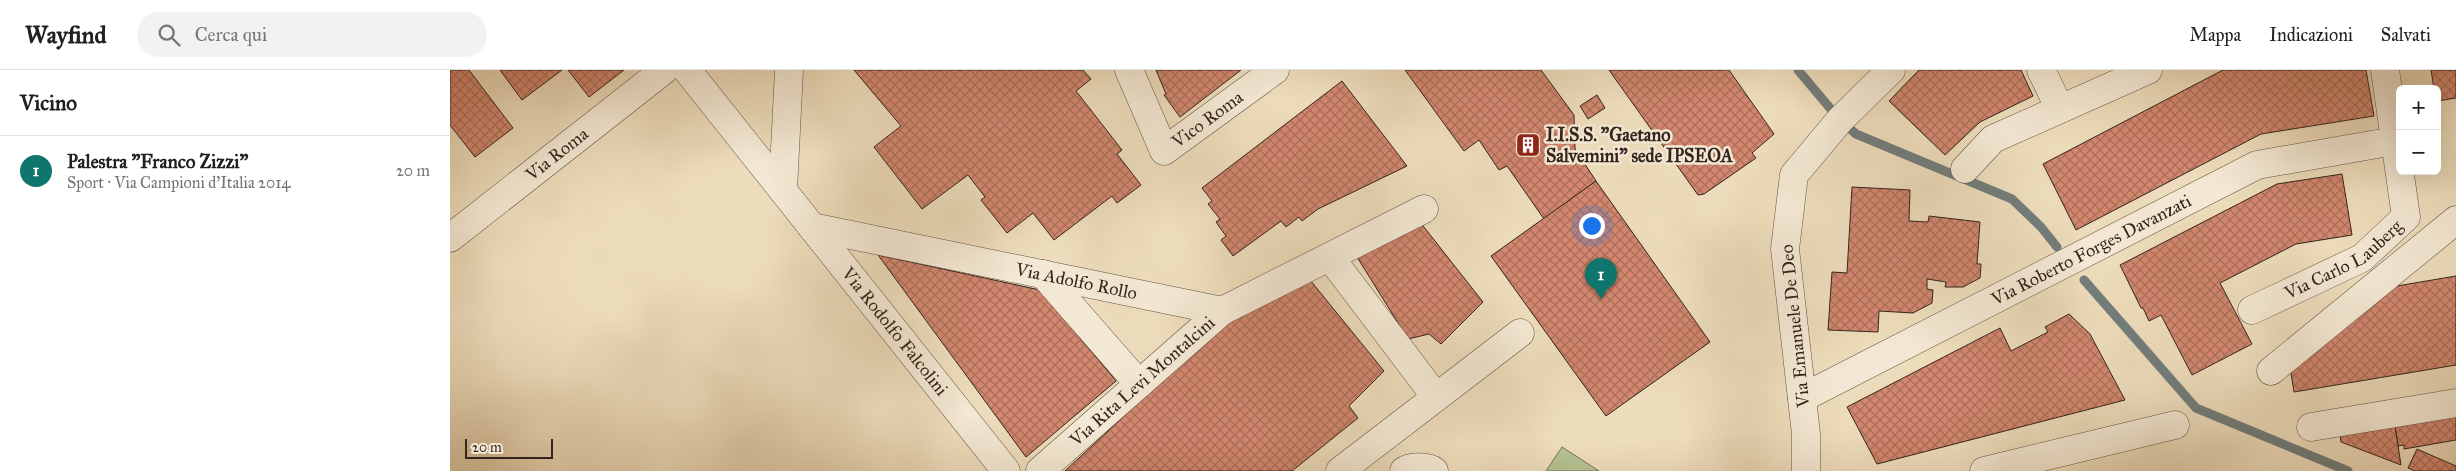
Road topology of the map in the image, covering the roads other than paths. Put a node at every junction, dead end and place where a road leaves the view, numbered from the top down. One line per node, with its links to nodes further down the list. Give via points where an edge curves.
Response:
1 (664, 70): 17 (street, Via Roma)
2 (687, 70): 13 (street, Via Rodolfo Falcolini)
3 (789, 70): 13 (street)
4 (1130, 70): 5 (street, Vico Roma, via 1164,151)
5 (1275, 70)
6 (1891, 70): 26 (street, Via Emanuele De Deo, via 1840,120 1794,175 1785,249)
7 (2041, 70): 10 (street)
8 (2148, 70): 10 (street)
9 (2385, 70): 11 (street, Via Carlo Lauberg)
10 (2060, 109): 12 (street, via 1993,139)
11 (2394, 141): 20 (street, Via Carlo Lauberg, via 2406,217 2362,258); 26 (street, Via Roberto Forges Davanzati, via 2257,165)
12 (1965, 169)
13 (783, 190): 16 (street, Via Rodolfo Falcolini)
14 (1424, 209): 18 (street)
15 (2456, 220): 23 (street)
16 (812, 227): 19 (street, Via Adolfo Rollo); 31 (street, Via Rodolfo Falcolini)
17 (450, 238)
18 (1330, 256): 21 (street); 25 (street)
19 (1043, 274): 21 (street, Via Adolfo Rollo); 24 (street)
20 (2252, 310)
21 (1222, 311): 24 (street, Via Rita Levi Montalcini)
22 (1520, 333): 25 (street)
23 (2271, 371)
24 (1139, 384): 32 (street, Via Rita Levi Montalcini)
25 (1436, 397): 33 (street)
26 (1802, 398): 35 (street, Via Emanuele De Deo)
27 (2456, 403): 29 (street)
28 (2175, 425): 36 (street)
29 (2310, 427)
30 (1432, 469): 34 (street, via 1407,468)
31 (1006, 471)
32 (1040, 471)
33 (1340, 471)
34 (1404, 471)
35 (1806, 471)
36 (1984, 471)

